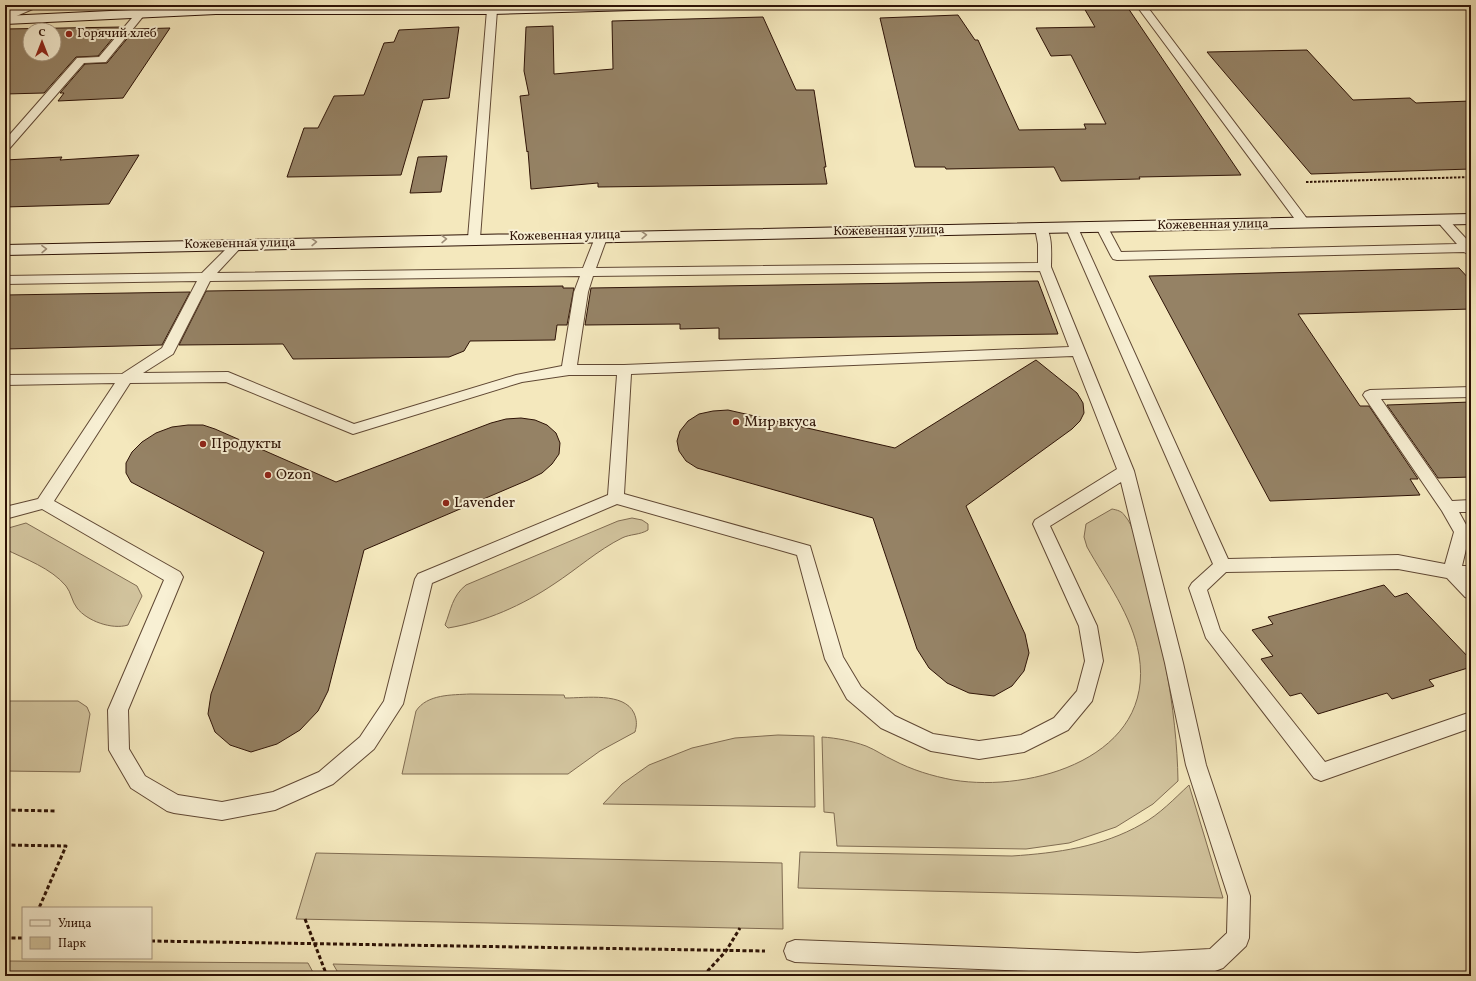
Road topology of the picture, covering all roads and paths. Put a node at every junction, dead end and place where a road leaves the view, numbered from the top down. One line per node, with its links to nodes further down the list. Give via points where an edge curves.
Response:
1 (31, 5): 7 (main road)
2 (670, 5): 5 (main road)
3 (1141, 5): 10 (lane)
4 (220, 8): 5 (main road); 6 (main road)
5 (492, 10): 18 (lane)
6 (140, 14): 7 (main road); 8 (lane, via 102,60 81,60)
7 (5, 19)
8 (5, 147)
9 (1471, 177): 10 (path)
10 (1274, 183): 13 (lane)
11 (1471, 219): 12 (main road, Кожевенная улица)
12 (1442, 220): 13 (main road, Кожевенная улица); 20 (lane)
13 (1304, 223): 14 (main road, Кожевенная улица)
14 (1102, 227): 16 (main road, Кожевенная улица); 20 (lane, via 1117,256)
15 (1041, 228): 16 (main road, Кожевенная улица); 17 (main road, Кожевенная улица, one-way to 15); 22 (lane)
16 (1072, 228): 38 (lane)
17 (602, 235): 18 (main road, Кожевенная улица); 23 (lane)
18 (474, 238): 19 (main road, Кожевенная улица, one-way to 18)
19 (238, 244): 21 (main road, Кожевенная улица, one-way to 19); 24 (lane)
20 (1470, 249)
21 (5, 250)
22 (1045, 267): 23 (lane); 26 (lane)
23 (587, 272): 24 (lane); 27 (lane, via 581,292)
24 (205, 278): 25 (lane); 29 (lane, via 168,351)
25 (5, 280)
26 (1078, 351): 28 (lane); 32 (lane)
27 (569, 370): 28 (lane); 29 (lane, via 521,378 353,429 228,377)
28 (624, 370): 33 (lane)
29 (126, 378): 30 (lane); 34 (lane)
30 (5, 380)
31 (1471, 392): 36 (lane, via 1370,395)
32 (1126, 471): 33 (lane, via 1041,524 1088,626 1094,661 1085,695 1061,724 1024,743 978,750 931,742 888,722 854,693 834,659 804,551); 54 (lane, via 1174,663 1196,765 1238,896 1238,938 1215,960 1137,964)
33 (616, 498): 34 (lane, via 424,579 393,704 367,743 326,778 275,801 222,811 174,804 138,782 119,750 118,710 174,577)
34 (44, 503): 37 (lane)
35 (1471, 506): 36 (lane)
36 (1448, 507): 39 (lane, via 1462,532)
37 (5, 513)
38 (1222, 566): 39 (lane, via 1398,562); 42 (lane, via 1198,588 1212,633 1321,772)
39 (1452, 572): 40 (lane); 41 (lane)
40 (1471, 573)
41 (1471, 592)
42 (1471, 720)
43 (5, 810): 44 (path)
44 (57, 811)
45 (5, 845): 46 (path, via 66,846)
46 (40, 907)
47 (305, 919): 52 (path)
48 (740, 928): 53 (path)
49 (5, 938): 50 (path)
50 (22, 938)
51 (152, 941): 52 (path)
52 (313, 944): 53 (path); 55 (path)
53 (726, 951): 54 (path); 56 (path)
54 (795, 952)
55 (327, 976)
56 (702, 976)

